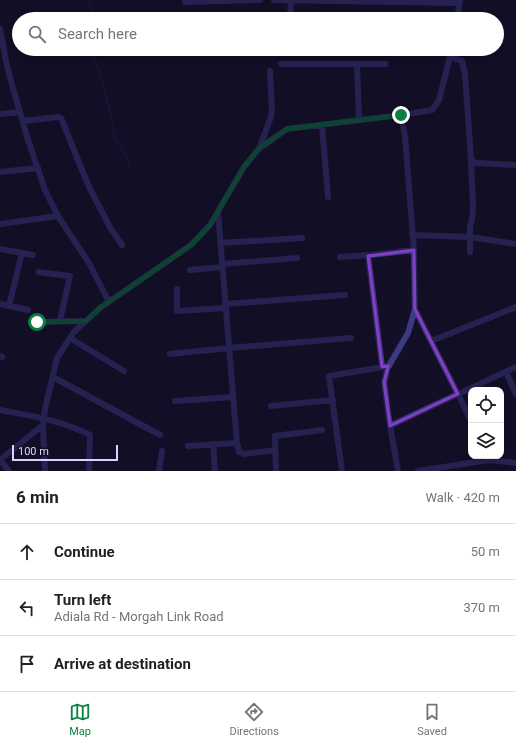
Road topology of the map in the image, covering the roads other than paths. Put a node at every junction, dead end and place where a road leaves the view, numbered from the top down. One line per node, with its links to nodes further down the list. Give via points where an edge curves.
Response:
1 (186, 0): 4 (street)
2 (260, 0): 4 (street)
3 (274, 0): 5 (street)
4 (221, 1)
5 (291, 1): 6 (street); 7 (street)
6 (460, 1): 8 (street)
7 (290, 12)
8 (458, 12)
9 (0, 29): 11 (street)
10 (451, 57): 18 (street, via 439,100 432,110); 23 (street, via 462,61 465,74)
11 (3, 62): 16 (street)
12 (281, 64): 13 (street)
13 (357, 64): 14 (street); 19 (street)
14 (386, 64)
15 (270, 71): 22 (street, via 271,117)
16 (20, 112): 17 (street); 20 (street)
17 (0, 114)
18 (401, 115): 19 (street); 31 (street, via 405,136)
19 (359, 120): 21 (street)
20 (23, 121): 25 (street); 36 (street, via 62,118 89,187)
21 (322, 125): 22 (street, via 287,129); 27 (street)
22 (258, 149): 28 (street, via 244,167)
23 (471, 160): 24 (street, via 476,163); 32 (street, via 473,207)
24 (516, 165)
25 (38, 168): 26 (street); 29 (street)
26 (0, 172)
27 (328, 197)
28 (218, 212): 34 (street); 50 (street, via 210,225 191,245)
29 (58, 216): 30 (street); 50 (street, via 89,262)
30 (0, 224)
31 (412, 235): 32 (street); 38 (street)
32 (470, 237): 35 (street); 39 (street)
33 (302, 238): 34 (street)
34 (220, 243): 45 (street)
35 (516, 244)
36 (122, 245)
37 (0, 249): 40 (street)
38 (414, 250): 42 (street); 55 (street)
39 (470, 252)
40 (22, 253): 41 (street); 52 (street)
41 (33, 255)
42 (368, 256): 43 (street); 65 (street)
43 (340, 257)
44 (297, 258): 45 (street)
45 (222, 266): 46 (street); 53 (street)
46 (190, 270)
47 (38, 272): 59 (street, via 70,276)
48 (177, 288): 53 (street, via 177,311)
49 (345, 295): 53 (street)
50 (109, 302): 57 (street)
51 (0, 304): 52 (street)
52 (9, 306): 56 (street)
53 (226, 306): 63 (street)
54 (516, 307): 62 (street)
55 (415, 309): 62 (street); 65 (street, via 408,333)
56 (28, 310)
57 (86, 321): 59 (street); 60 (street)
58 (37, 322): 59 (street)
59 (60, 322)
60 (70, 338): 67 (street); 69 (street, via 57,358)
61 (351, 338): 63 (street)
62 (431, 341): 70 (street)
63 (229, 348): 64 (street); 72 (street)
64 (170, 354)
65 (386, 367): 73 (street, via 330,376); 79 (street, via 384,382)
66 (516, 367): 68 (street)
67 (124, 371)
68 (506, 372): 70 (street); 71 (street)
69 (52, 377): 78 (street); 81 (street)
70 (458, 394): 77 (street); 79 (street)
71 (516, 394)
72 (233, 397): 74 (street); 82 (street)
73 (332, 400): 75 (street); 97 (street)
74 (175, 401)
75 (271, 406)
76 (0, 410): 78 (street)
77 (468, 415)
78 (43, 421): 89 (street); 92 (street); 93 (street, via 90,435)
79 (390, 426): 98 (street)
80 (322, 430): 85 (street, via 275,436)
81 (160, 435)
82 (237, 443): 83 (street); 85 (street, via 239,452 244,454)
83 (213, 444): 84 (street); 95 (street)
84 (188, 446)
85 (275, 450): 96 (street)
86 (162, 451): 94 (street)
87 (483, 459): 99 (street)
88 (494, 459): 90 (street)
89 (0, 460): 91 (street)
90 (516, 463)
91 (9, 471)
92 (45, 471)
93 (89, 471)
94 (159, 471)
95 (214, 471)
96 (276, 471)
97 (342, 471)
98 (398, 471)
99 (418, 471)

